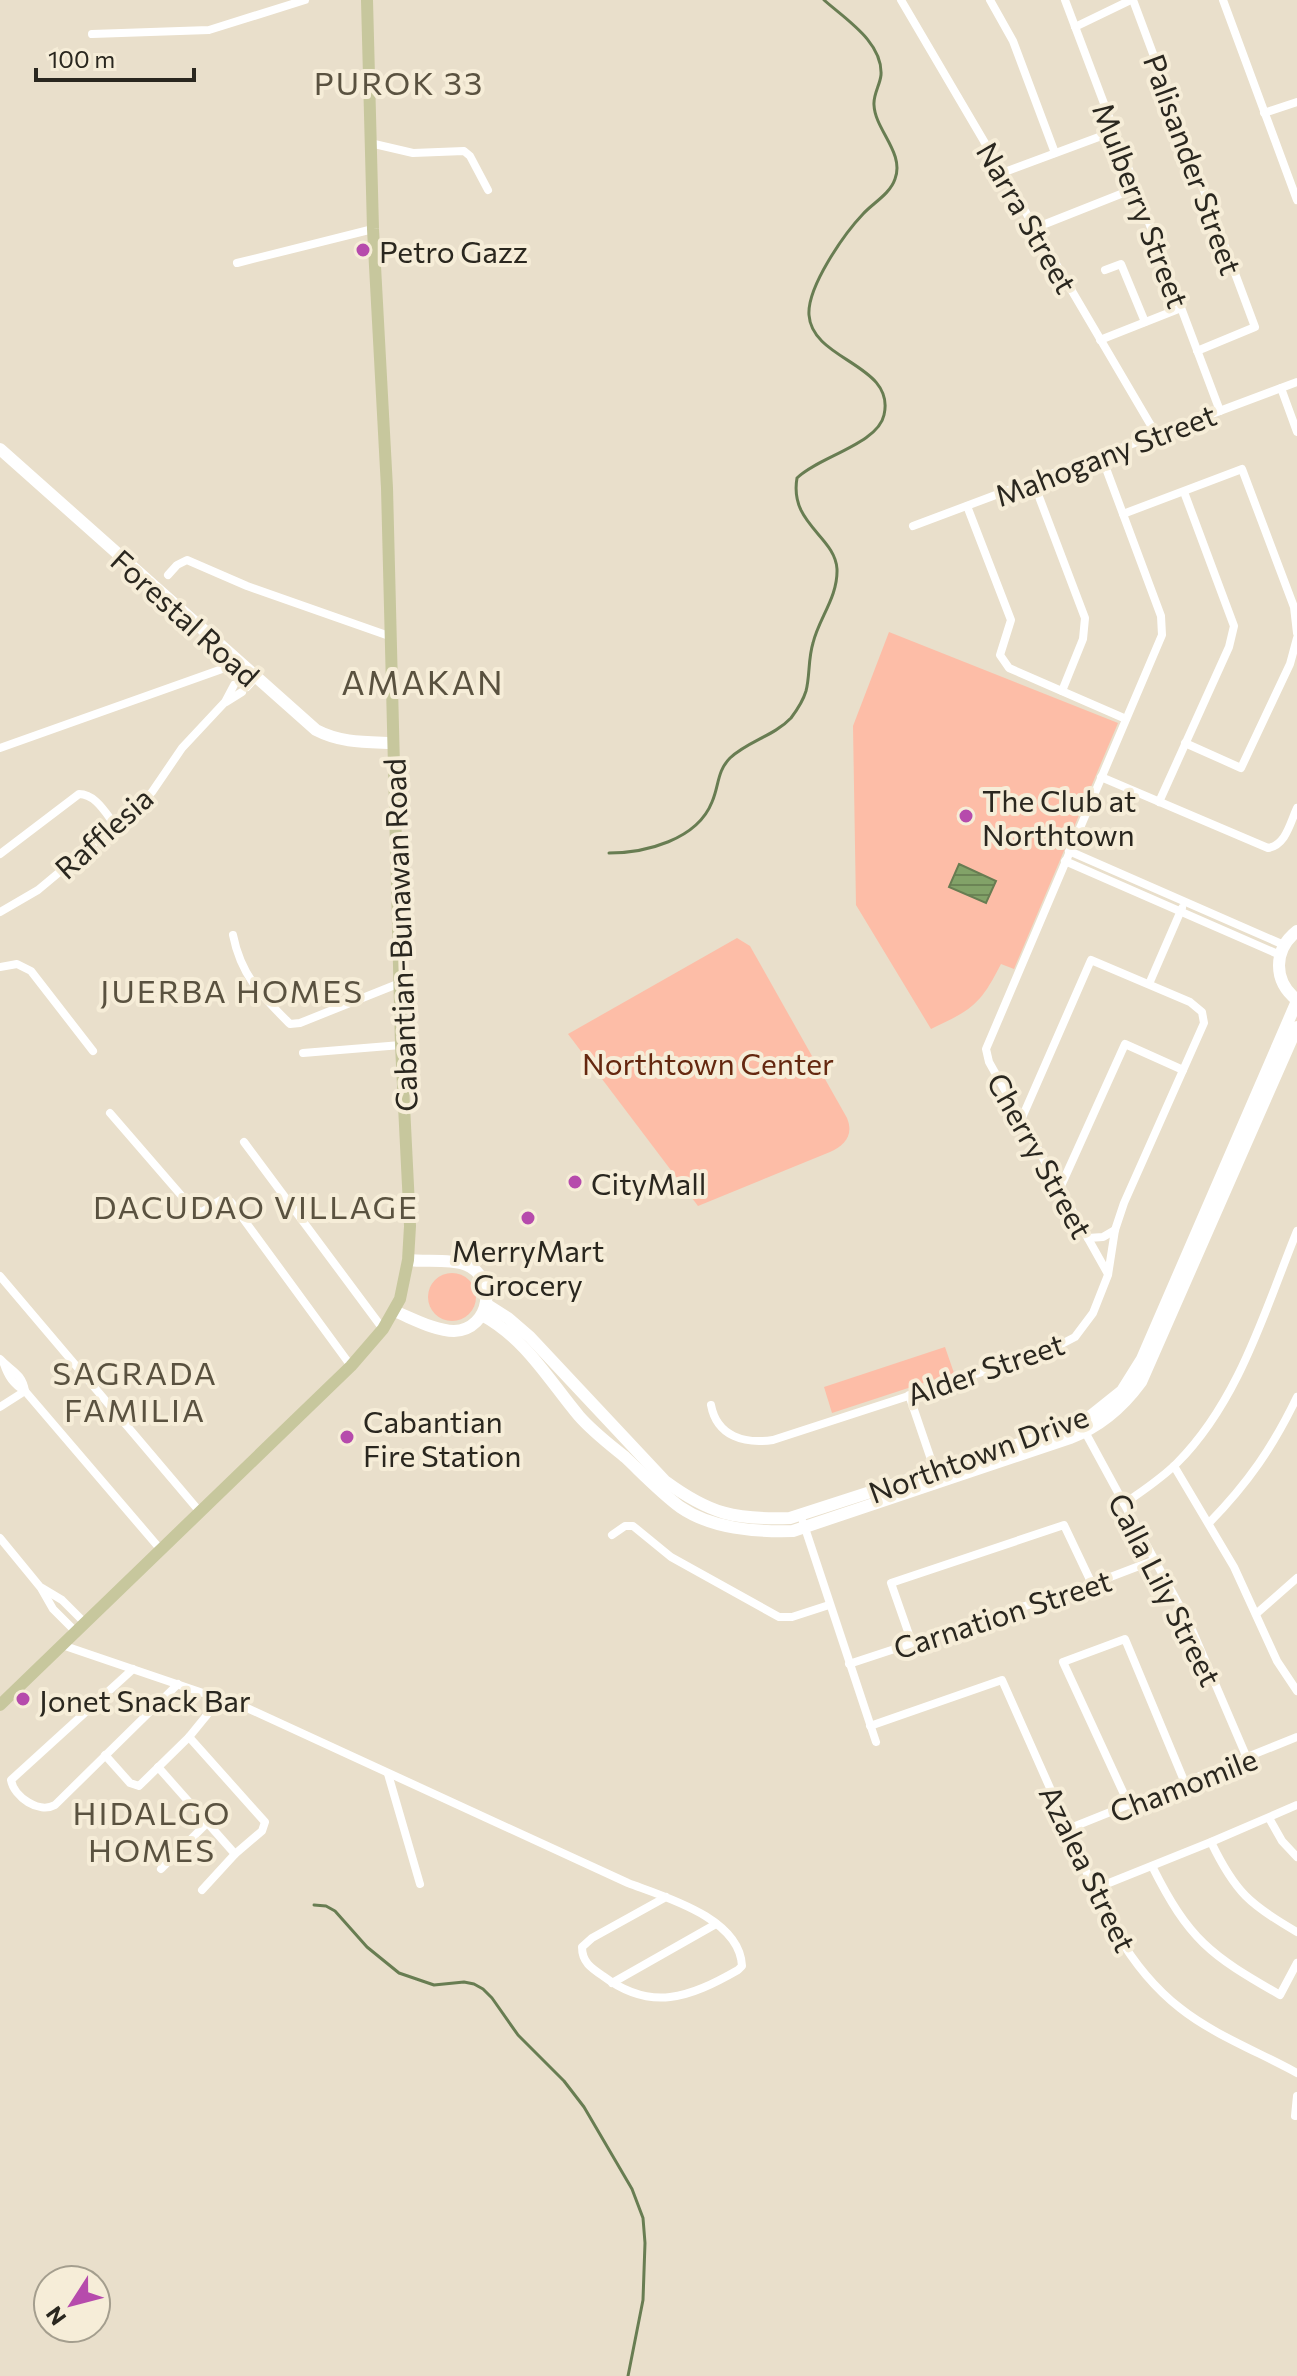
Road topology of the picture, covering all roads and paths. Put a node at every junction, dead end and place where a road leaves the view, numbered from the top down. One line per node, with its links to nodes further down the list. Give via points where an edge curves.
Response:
1 (305, 0): 9 (street, via 209,30)
2 (367, 0): 13 (main road, Cabantian-Bunawan Road)
3 (901, 0): 15 (street, Narra Street)
4 (990, 0): 14 (street, via 1013,41)
5 (1065, 0): 8 (street, Mulberry Street)
6 (1132, 0): 8 (street); 26 (street, Palisander Street, via 1255,327)
7 (1223, 0): 11 (street)
8 (1075, 27): 12 (street, Mulberry Street)
9 (92, 34)
10 (1297, 102): 11 (street)
11 (1264, 113): 18 (street)
12 (1115, 131): 14 (street); 16 (street, Mulberry Street)
13 (370, 143): 17 (street, via 413,153 464,151); 20 (main road, Cabantian-Bunawan Road)
14 (1055, 153): 15 (street)
15 (1002, 173): 19 (street, Narra Street)
16 (1136, 188): 19 (street); 23 (street, Mulberry Street)
17 (488, 190)
18 (1297, 200)
19 (1035, 228): 25 (street, Narra Street)
20 (373, 229): 21 (street); 41 (main road, Cabantian-Bunawan Road)
21 (237, 263)
22 (1105, 270): 24 (street, via 1121,264)
23 (1181, 308): 24 (street); 26 (street, Mulberry Street)
24 (1145, 322): 25 (street)
25 (1100, 340): 31 (street, Narra Street)
26 (1197, 351): 29 (street, Mulberry Street)
27 (1297, 382): 28 (street, Mahogany Street)
28 (1281, 388): 29 (street, Mahogany Street); 30 (street)
29 (1220, 411): 31 (street, Mahogany Street)
30 (1297, 432)
31 (1156, 434): 33 (street, Mahogany Street)
32 (0, 449): 42 (street, Forestal Road)
33 (1101, 455): 34 (street, Mahogany Street); 37 (street, Cherry Street)
34 (1033, 481): 36 (street, Mahogany Street); 43 (street, via 1085,618 1083,639)
35 (1184, 492): 37 (street); 40 (street, via 1242,469 1294,607); 46 (street, via 1234,626)
36 (967, 506): 38 (street, Mahogany Street); 43 (street, via 1011,620 1001,660)
37 (1123, 514): 44 (street, Cherry Street, via 1163,625)
38 (913, 526)
39 (168, 575): 41 (street, via 187,560)
40 (1297, 635): 46 (street, via 1290,664 1241,768)
41 (392, 637): 45 (main road, Cabantian-Bunawan Road)
42 (243, 679): 45 (street, Forestal Road, via 331,738); 47 (street); 51 (street, Rafflesia, via 182,748 152,792)
43 (1062, 691): 44 (street)
44 (1126, 719): 48 (street, Cherry Street)
45 (392, 743): 62 (main road, Cabantian-Bunawan Road)
46 (1185, 743): 49 (street)
47 (0, 748)
48 (1101, 777): 49 (street); 52 (street, Cherry Street)
49 (1159, 802): 50 (street, via 1268,848 1283,840)
50 (1297, 808)
51 (116, 826): 53 (street, via 94,799 79,794); 57 (street, Rafflesia, via 25,900)
52 (1069, 851): 54 (street, Cherry Street); 55 (street)
53 (0, 854)
54 (1065, 861): 56 (street); 71 (street, Cherry Street, via 986,1049)
55 (1185, 901): 56 (street); 60 (street)
56 (1181, 911): 60 (street); 63 (street)
57 (0, 912)
58 (1297, 931): 60 (street)
59 (233, 935): 62 (street, via 253,985 290,1024)
60 (1282, 950): 64 (street, via 1281,980)
61 (0, 967): 67 (street, via 17,964 31,971)
62 (400, 983): 66 (main road, Cabantian-Bunawan Road)
63 (1149, 984): 69 (street, Alder Street, via 1202,1012 1204,1023); 71 (street, via 1091,960)
64 (1297, 1001): 90 (street, Northtown Drive, via 1132,1377)
65 (1297, 1027): 90 (street, Northtown Drive, via 1141,1382 1114,1413)
66 (401, 1045): 68 (street); 77 (main road, Cabantian-Bunawan Road)
67 (93, 1051)
68 (303, 1053)
69 (1183, 1070): 73 (street, via 1125,1044); 74 (street, Alder Street)
70 (110, 1113): 84 (street, via 193,1209 202,1212 225,1199 231,1202)
71 (1021, 1120): 73 (street, Cherry Street)
72 (244, 1142): 82 (street)
73 (1060, 1188): 76 (street, Cherry Street)
74 (1115, 1230): 76 (street); 78 (street, Alder Street)
75 (1297, 1231): 91 (street, via 1230,1388)
76 (1088, 1238): 78 (street, Cherry Street)
77 (408, 1260): 80 (street, via 472,1268 483,1280); 81 (main road, Cabantian-Bunawan Road)
78 (1108, 1275): 86 (street, Alder Street, via 1093,1313 1062,1344)
79 (0, 1276): 94 (street)
80 (484, 1310): 81 (street, via 472,1325 452,1331); 95 (street, Northtown Drive, via 514,1329 665,1481 688,1497 727,1515)
81 (394, 1311): 82 (main road, Cabantian-Bunawan Road)
82 (383, 1329): 84 (main road, Cabantian-Bunawan Road)
83 (2, 1361): 85 (street, via 16,1371)
84 (351, 1366): 94 (main road, Cabantian-Bunawan Road)
85 (25, 1391): 89 (street); 99 (street)
86 (909, 1395): 88 (street, Alder Street, via 757,1442 722,1429); 92 (street)
87 (1297, 1397): 96 (street, via 1253,1475)
88 (711, 1405)
89 (0, 1407)
90 (1082, 1427): 92 (street, Northtown Drive); 93 (street, Calla Lily Street)
91 (1174, 1466): 93 (street); 96 (street)
92 (937, 1477): 95 (street, Northtown Drive)
93 (1124, 1504): 100 (street, Calla Lily Street)
94 (200, 1512): 99 (main road, Cabantian-Bunawan Road)
95 (803, 1520): 103 (street)
96 (1209, 1523): 104 (street)
97 (612, 1535): 103 (street, via 633,1526 671,1557 779,1617)
98 (0, 1538): 105 (street, via 41,1588 62,1600)
99 (161, 1550): 105 (main road, Cabantian-Bunawan Road)
100 (1155, 1560): 102 (street, Carnation Street); 119 (street, Calla Lily Street, via 1190,1625)
101 (1297, 1578): 104 (street)
102 (1092, 1584): 106 (street, Carnation Street); 106 (street, via 1064,1525 963,1558 891,1583)
103 (829, 1605): 108 (street)
104 (1256, 1614): 111 (street)
105 (80, 1627): 107 (main road, Cabantian-Bunawan Road)
106 (912, 1643): 108 (street, Carnation Street)
107 (62, 1645): 109 (street); 113 (main road, Cabantian-Bunawan Road)
108 (849, 1664): 114 (street)
109 (133, 1669): 110 (street); 118 (street, via 11,1785 29,1802 50,1809)
110 (178, 1684): 112 (street); 118 (street)
111 (1297, 1691)
112 (220, 1699): 115 (street); 121 (street)
113 (0, 1705)
114 (870, 1726): 117 (street); 127 (street, Azalea Street, via 1002,1680)
115 (189, 1737): 120 (street); 129 (street, via 265,1822)
116 (1297, 1737): 119 (street, Chamomile)
117 (876, 1742)
118 (105, 1755): 120 (street, via 134,1786)
119 (1247, 1758): 122 (street, Chamomile)
120 (158, 1767): 126 (street)
121 (388, 1774): 133 (street); 136 (street)
122 (1185, 1783): 123 (street, Chamomile); 123 (street, via 1125,1639 1063,1662)
123 (1129, 1805): 127 (street, Chamomile)
124 (1297, 1805): 125 (street)
125 (1269, 1818): 128 (street); 130 (street)
126 (207, 1823): 129 (street); 132 (street)
127 (1068, 1829): 134 (street, Azalea Street)
128 (1211, 1842): 131 (street); 138 (street, via 1242,1895)
129 (235, 1854): 135 (street)
130 (1297, 1857)
131 (1152, 1866): 134 (street); 139 (street, via 1179,1917 1233,1969 1280,1995)
132 (161, 1869)
133 (420, 1884)
134 (1094, 1889): 141 (street, Azalea Street, via 1142,1972 1180,2009)
135 (202, 1890)
136 (666, 1897): 137 (street); 140 (street, via 582,1947 586,1963)
137 (716, 1924): 140 (street); 140 (street, via 740,1953 738,1970 670,1999 630,1994)
138 (1297, 1932)
139 (1297, 1963)
140 (612, 1983)
141 (1297, 2073)
142 (1297, 2096): 143 (street)
143 (1295, 2116)

